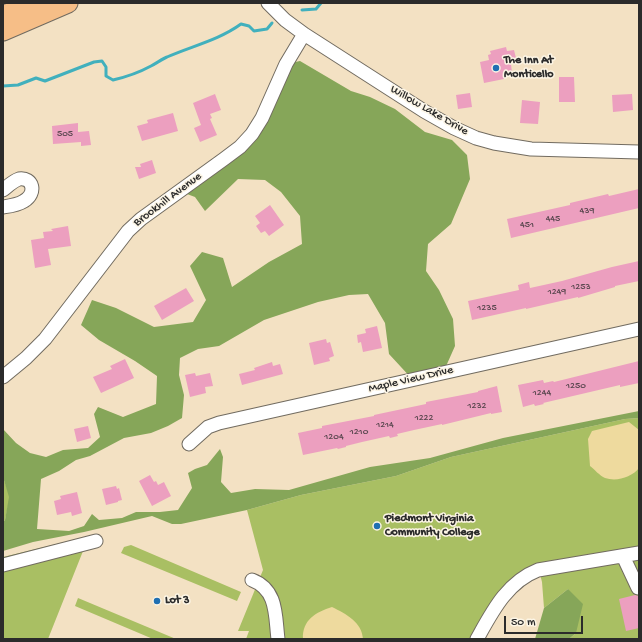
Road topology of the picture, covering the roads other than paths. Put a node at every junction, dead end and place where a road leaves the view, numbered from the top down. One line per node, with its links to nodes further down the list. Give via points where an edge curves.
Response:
1 (40, 3): 4 (highway)
2 (68, 3): 5 (highway)
3 (268, 3): 6 (street, Willow Lake Drive)
4 (3, 15)
5 (3, 31)
6 (304, 34): 7 (street, Willow Lake Drive, via 424,111 476,138 531,149); 11 (street, Brookhill Avenue, via 286,64 262,118 252,134 224,160 141,218 128,231 45,339)
7 (639, 152)
8 (3, 190): 9 (street, via 12,182 25,179 33,192 25,201)
9 (3, 207)
10 (639, 329): 12 (street, Maple View Drive, via 219,423 208,426)
11 (3, 377)
12 (189, 444)
13 (96, 541): 16 (street)
14 (639, 553): 15 (street)
15 (623, 556): 18 (street); 20 (street, via 531,573 521,579 500,601)
16 (3, 565)
17 (252, 580): 19 (street, via 265,586 272,598)
18 (638, 588)
19 (278, 639)
20 (477, 639)

